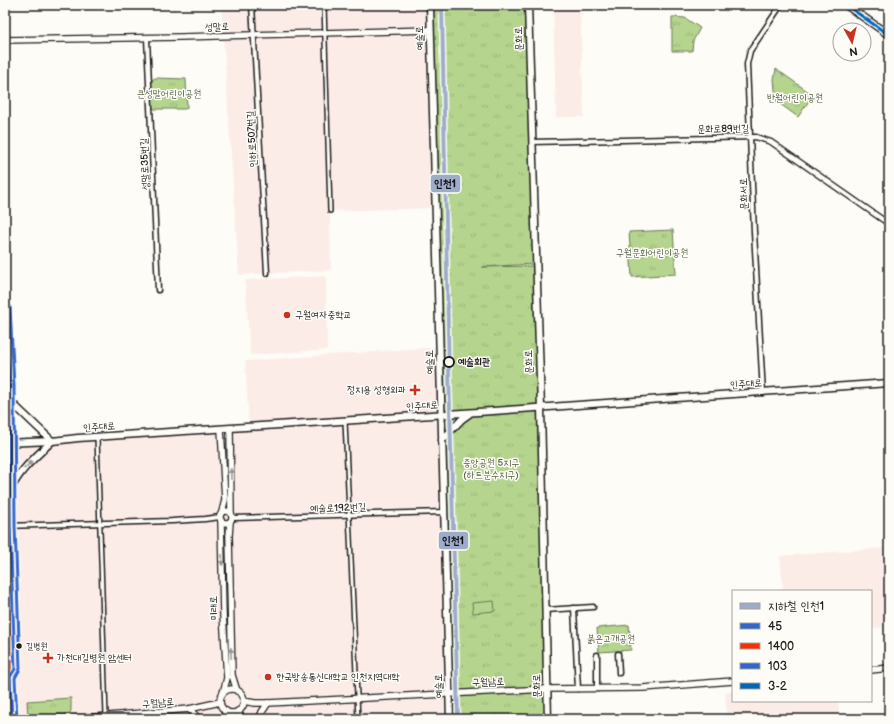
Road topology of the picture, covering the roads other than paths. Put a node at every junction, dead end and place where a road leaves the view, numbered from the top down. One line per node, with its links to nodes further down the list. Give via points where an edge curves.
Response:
1 (252, 5): 9 (street, 인하로507번길)
2 (324, 5): 8 (street)
3 (430, 5): 7 (main road, 예술로)
4 (528, 5): 14 (main road, 문화로)
5 (781, 5): 13 (street, 문화서로, via 748,56)
6 (846, 5): 10 (main road)
7 (430, 30): 8 (street, 성말로); 25 (main road, 예술로)
8 (324, 33): 9 (street, 성말로); 15 (street)
9 (254, 34): 11 (street, 성말로); 17 (street, 인하로507번길)
10 (889, 35)
11 (147, 38): 12 (street, 성말로); 18 (street, 성말로35번길)
12 (5, 40)
13 (750, 136): 14 (street, 문화로89번길); 16 (street, 문화로89번길, via 771,142); 21 (street, 문화서로)
14 (532, 142): 23 (main road, 문화로)
15 (330, 211)
16 (889, 224)
17 (267, 273)
18 (158, 290)
19 (5, 307): 22 (main road)
20 (889, 383): 21 (main road, 인주대로)
21 (764, 392): 23 (main road, 인주대로)
22 (10, 401): 31 (main road); 32 (main road)
23 (540, 408): 24 (main road, 인주대로); 42 (main road, 문화로)
24 (470, 413): 25 (main road, 인주대로); 30 (main road)
25 (441, 415): 26 (main road, 인주대로); 30 (main road, 예술로)
26 (345, 421): 27 (main road, 인주대로); 35 (street)
27 (230, 428): 28 (main road, 인주대로); 37 (street, 미래로, one-way to 27)
28 (221, 429): 29 (main road, 인주대로); 36 (street, 미래로, via 225,500)
29 (97, 437): 31 (main road, 인주대로); 38 (street)
30 (442, 440): 34 (main road, 예술로)
31 (52, 441): 32 (main road, 인주대로); 33 (main road, one-way to 31, via 22,471)
32 (8, 443): 33 (main road)
33 (10, 493): 39 (main road)
34 (444, 512): 35 (street, 예술로192번길); 56 (main road, 예술로)
35 (350, 516): 37 (street, 예술로192번길); 57 (street)
36 (221, 517): 37 (street, via 226,524); 37 (street, via 227,511); 38 (street); 55 (street, 미래로, one-way to 55, via 227,678)
37 (232, 518): 54 (street, 미래로, one-way to 37, via 232,675 229,536)
38 (99, 523): 39 (street); 64 (street)
39 (8, 525): 49 (main road, via 15,669)
40 (593, 607): 41 (street)
41 (574, 608): 42 (street); 52 (street)
42 (545, 610): 51 (main road, 문화로)
43 (618, 654): 48 (street)
44 (597, 655): 53 (street)
45 (5, 666): 49 (main road)
46 (889, 668): 47 (street)
47 (872, 670)
48 (619, 673)
49 (10, 677): 65 (main road)
50 (732, 681): 53 (street, 구월남로)
51 (547, 689): 52 (street, 구월남로); 56 (street, 구월남로); 73 (main road, 문화로)
52 (578, 689): 53 (street, 구월남로)
53 (597, 689)
54 (237, 691): 55 (street, via 228,690); 58 (street)
55 (223, 693): 59 (street)
56 (449, 693): 57 (street, 구월남로); 72 (main road, 예술로)
57 (357, 698): 60 (street, 구월남로); 71 (street)
58 (244, 701): 60 (street, 구월남로); 62 (street)
59 (220, 702): 61 (street, 구월남로); 63 (street)
60 (268, 703): 70 (street)
61 (189, 710): 64 (street, 구월남로); 67 (street)
62 (238, 711): 63 (street); 69 (street)
63 (226, 712): 68 (street)
64 (106, 716): 66 (street, 구월남로)
65 (12, 719)
66 (73, 719)
67 (197, 719)
68 (223, 719)
69 (242, 719)
70 (259, 719)
71 (358, 719)
72 (450, 719)
73 (548, 719)

